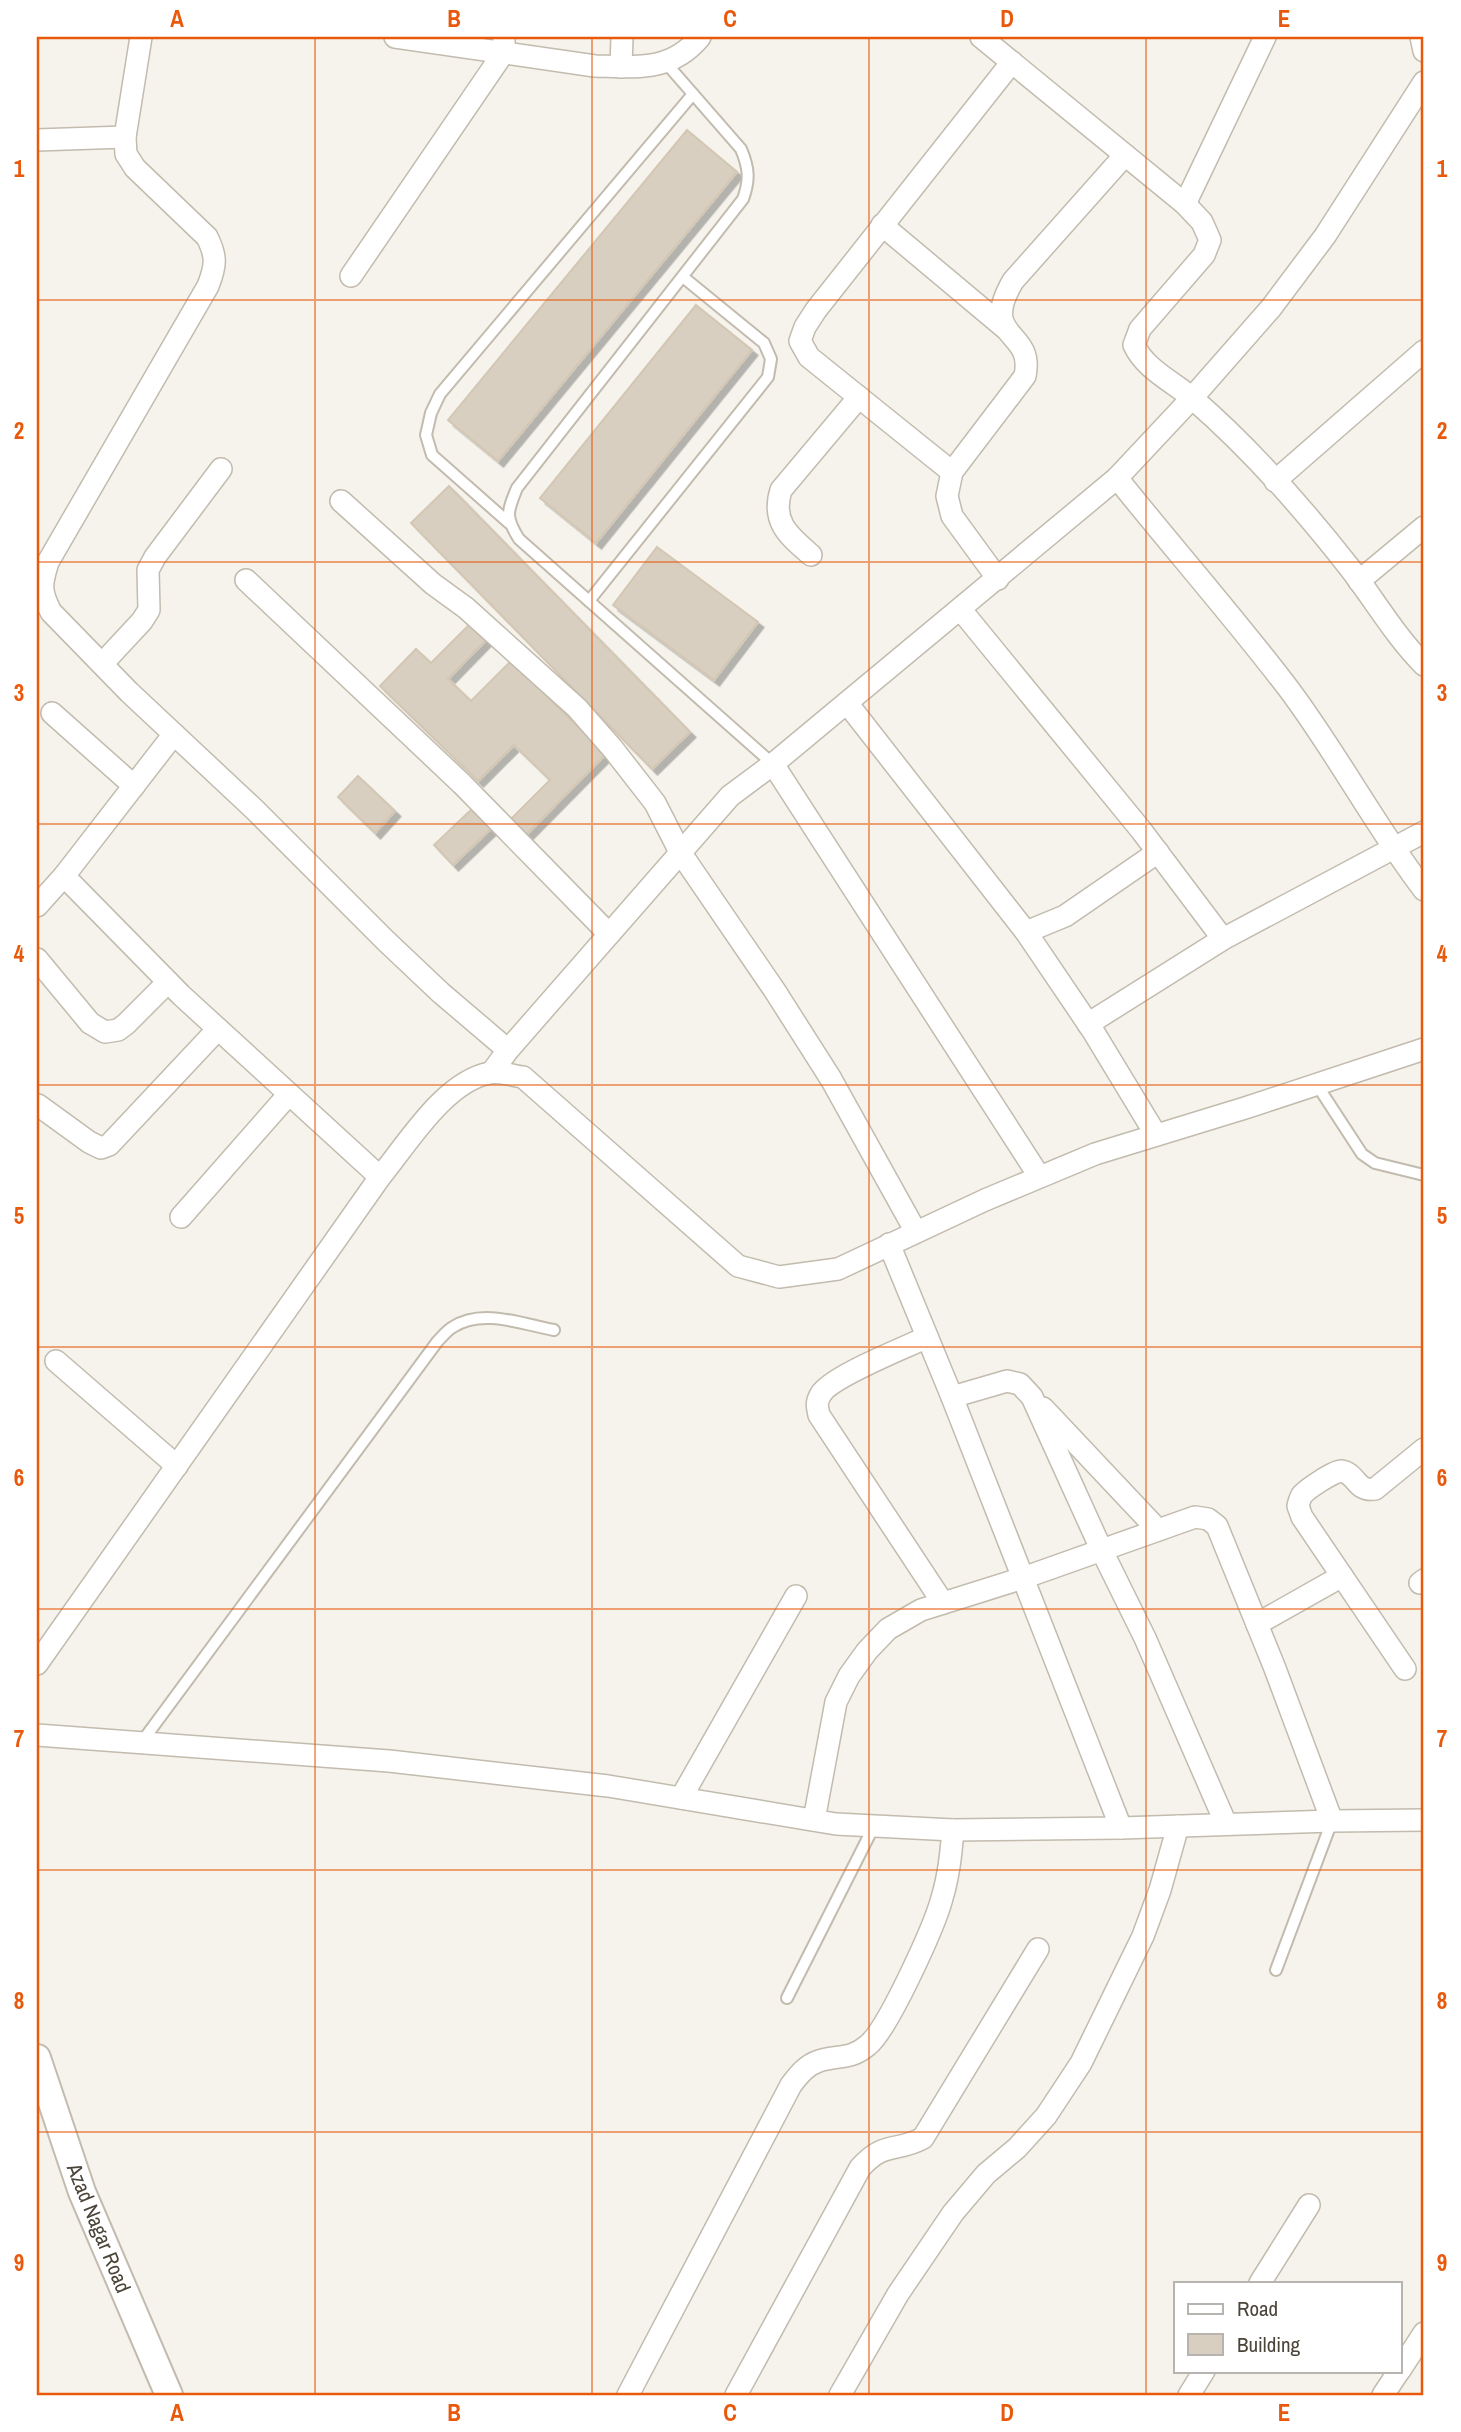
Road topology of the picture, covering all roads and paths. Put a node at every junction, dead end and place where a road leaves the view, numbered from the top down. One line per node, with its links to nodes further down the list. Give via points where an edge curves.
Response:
1 (141, 37): 15 (street)
2 (395, 37): 8 (street)
3 (622, 37): 12 (street)
4 (700, 37): 11 (street)
5 (981, 37): 10 (street)
6 (1265, 37): 18 (street)
7 (1421, 37): 9 (street)
8 (504, 44): 12 (street, via 595,66); 20 (street)
9 (1424, 51)
10 (1012, 62): 17 (street); 19 (street)
11 (666, 63): 12 (street); 14 (lane)
12 (621, 67)
13 (1424, 82): 25 (street, via 1325,236 1271,308)
14 (693, 94): 21 (lane, via 741,149 749,184 743,199); 31 (lane, via 440,394 431,413 426,435 432,455)
15 (125, 137): 16 (street); 39 (street, via 126,154 135,168 207,237 216,267 48,562 42,596 51,612)
16 (37, 140)
17 (1125, 155): 18 (street); 22 (street, via 1013,281 1000,313)
18 (1185, 204): 25 (street, via 1202,222 1210,240 1205,254 1140,330 1134,345 1140,358)
19 (882, 225): 22 (street); 24 (street, via 816,310 800,341 809,357)
20 (351, 276)
21 (683, 277): 31 (lane, via 517,488); 37 (lane, via 764,343 771,359 768,377)
22 (1005, 328): 27 (street, via 1023,348 1028,362 1025,376)
23 (1424, 351): 29 (street)
24 (859, 397): 27 (street); 33 (street, via 781,490 777,503 786,533)
25 (1192, 398): 28 (street); 29 (street)
26 (220, 469): 39 (street, via 155,556 148,570 149,610)
27 (952, 472): 34 (street, via 947,496 952,516)
28 (1117, 478): 34 (street); 47 (street, via 1288,689)
29 (1275, 481): 36 (street)
30 (341, 501): 48 (street, via 577,708 655,803)
31 (509, 523): 37 (lane, via 519,539)
32 (1424, 527): 36 (street)
33 (811, 555)
34 (998, 579): 38 (street)
35 (246, 580): 54 (street, via 462,784)
36 (1359, 581): 40 (street)
37 (589, 601): 44 (lane)
38 (961, 610): 41 (street); 49 (street)
39 (102, 664): 43 (street)
40 (1424, 665)
41 (847, 703): 44 (street); 53 (street)
42 (52, 713): 45 (street)
43 (174, 734): 45 (street); 61 (street, via 441,993)
44 (773, 764): 48 (street, via 730,796); 68 (street)
45 (134, 786): 50 (street)
46 (1424, 832): 47 (street)
47 (1393, 850): 51 (street); 55 (street)
48 (680, 852): 54 (street); 71 (street, via 817,1057)
49 (1158, 852): 53 (street, via 1065,916); 55 (street)
50 (64, 876): 52 (street); 57 (street)
51 (1424, 890)
52 (37, 906)
53 (1026, 932): 58 (street)
54 (609, 934): 61 (street)
55 (1223, 939): 58 (street)
56 (37, 959): 57 (street, via 90,1023 105,1031 126,1024)
57 (168, 982): 59 (street)
58 (1088, 1024): 66 (street)
59 (218, 1029): 64 (street); 65 (street, via 109,1145 101,1148 89,1142)
60 (1424, 1049): 63 (street)
61 (508, 1050): 62 (street)
62 (492, 1072): 69 (street, via 441,1101); 72 (street, via 523,1077 738,1266 779,1278 838,1269)
63 (1317, 1085): 66 (street); 67 (lane, via 1362,1154 1375,1163)
64 (289, 1094): 69 (street); 70 (street)
65 (38, 1105)
66 (1156, 1135): 68 (street)
67 (1424, 1175)
68 (1040, 1176): 71 (street)
69 (380, 1177): 79 (street)
70 (181, 1217)
71 (916, 1231): 72 (street)
72 (889, 1244): 74 (street)
73 (554, 1330): 90 (lane, via 492,1318 472,1319 452,1327 437,1342)
74 (928, 1337): 76 (street); 85 (street, via 837,1380 822,1391 817,1403 819,1415)
75 (56, 1361): 79 (street)
76 (952, 1396): 77 (street, via 1007,1381 1020,1384); 83 (street)
77 (1032, 1396): 80 (street); 81 (street)
78 (1424, 1449): 82 (street, via 1375,1489 1359,1486 1342,1471 1333,1472 1301,1495 1297,1506 1302,1517)
79 (177, 1466): 87 (street)
80 (1158, 1530): 81 (street); 86 (street, via 1195,1517 1217,1526)
81 (1102, 1551): 83 (street); 95 (street)
82 (1342, 1576): 86 (street); 88 (street)
83 (1023, 1578): 85 (street); 98 (street)
84 (796, 1596): 91 (street)
85 (943, 1603): 92 (street, via 888,1629 849,1676 836,1702)
86 (1257, 1624): 94 (street)
87 (37, 1664)
88 (1405, 1669)
89 (37, 1735): 90 (street)
90 (141, 1743): 91 (street, via 402,1763)
91 (681, 1798): 92 (street)
92 (814, 1820): 96 (street)
93 (1424, 1820): 94 (street)
94 (1332, 1821): 95 (street); 101 (lane)
95 (1226, 1824): 97 (street)
96 (874, 1826): 99 (street); 102 (lane)
97 (1178, 1826): 98 (street); 113 (street, via 1143,1936 1081,2063 1046,2116 953,2213 898,2294)
98 (1121, 1828): 99 (street)
99 (953, 1830): 111 (street, via 941,1902 884,2026 870,2044 852,2056 817,2062 791,2085)
100 (1038, 1950): 112 (street, via 923,2138 910,2146 888,2147 871,2155 860,2168)
101 (1276, 1970)
102 (787, 1998)
103 (37, 2058): 110 (street, Azad Nagar Road, via 82,2192)
104 (1309, 2205): 105 (street)
105 (1261, 2282)
106 (1424, 2333): 107 (street)
107 (1402, 2368)
108 (1203, 2372): 114 (street)
109 (1399, 2372): 115 (street)
110 (169, 2395)
111 (628, 2395)
112 (736, 2395)
113 (840, 2395)
114 (1189, 2395)
115 (1383, 2395)

